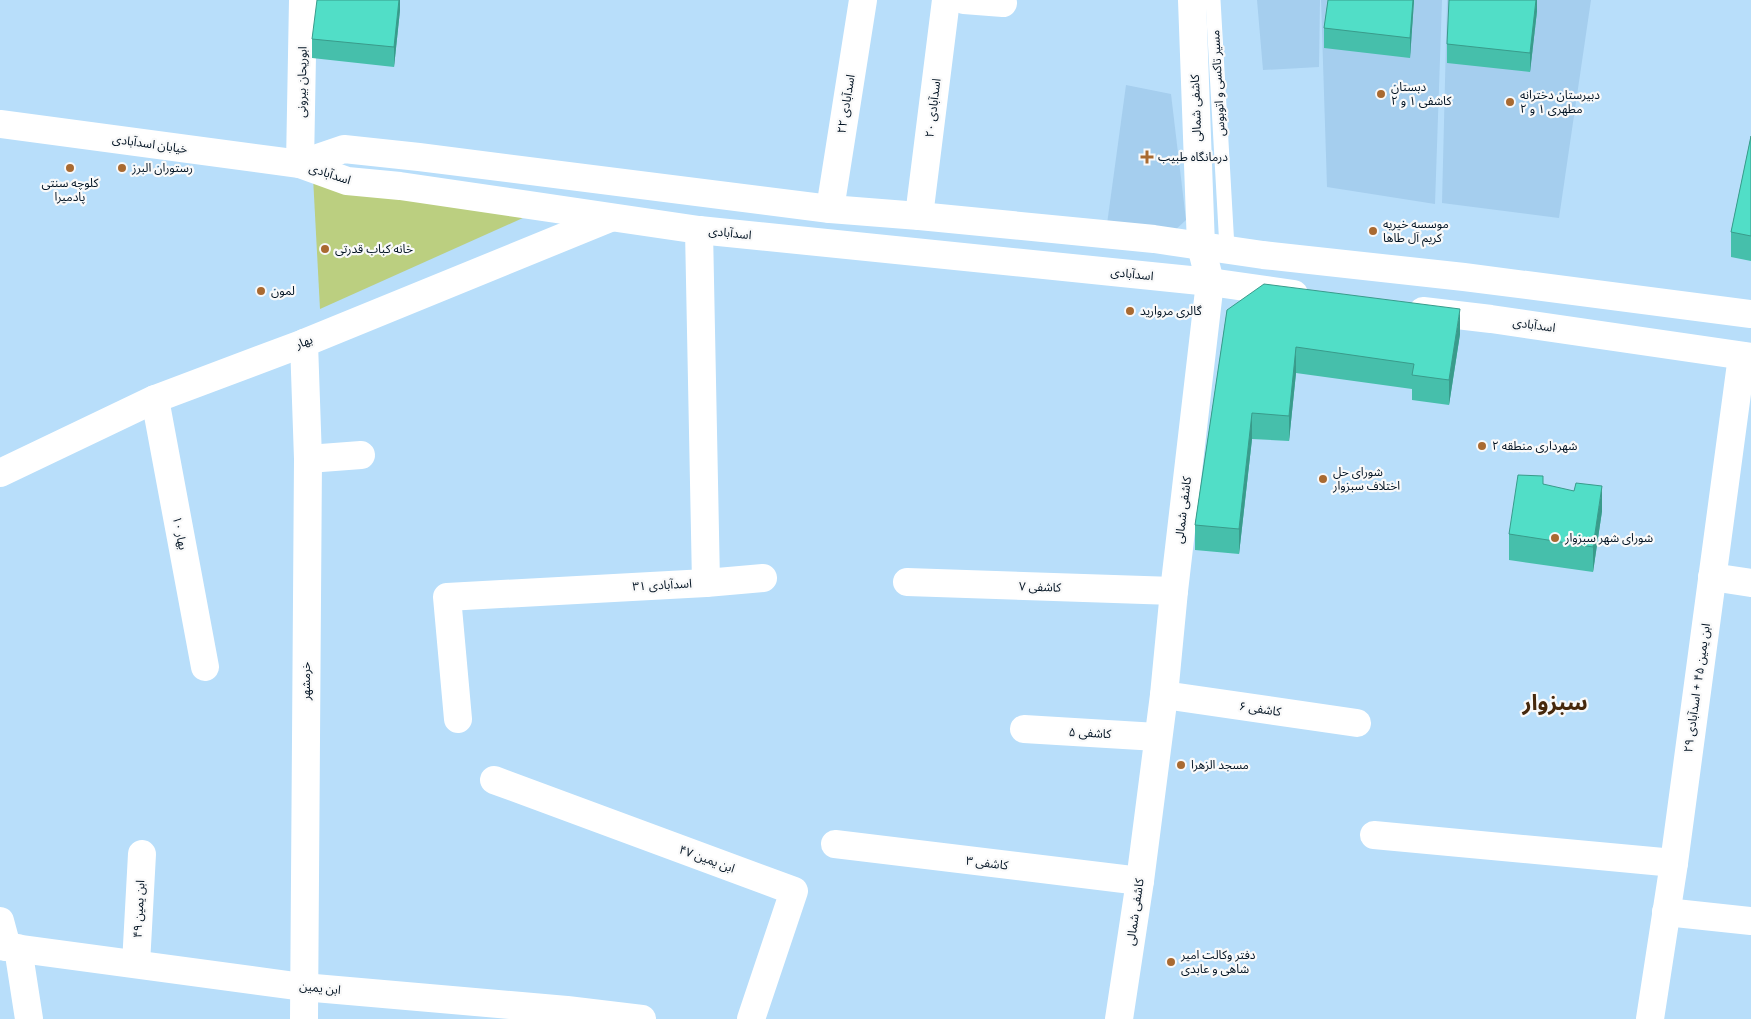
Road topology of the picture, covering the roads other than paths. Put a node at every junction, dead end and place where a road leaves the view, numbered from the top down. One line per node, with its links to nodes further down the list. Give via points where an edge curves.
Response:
1 (303, 0): 9 (street, ابوریحان بیرونی)
2 (863, 0): 10 (street, اسدآبادی ۲۲)
3 (946, 0): 11 (street, اسدآبادی ۲۰)
4 (964, 0): 7 (street)
5 (1192, 0): 14 (street, کاشفی شمالی)
6 (1213, 0): 14 (lane, مسیر تاکسی و اتوبوس)
7 (1003, 3)
8 (0, 124): 9 (street, خیابان اسدآبادی)
9 (300, 164): 10 (street, اسدآبادی, via 344,149); 12 (street, اسدآبادی, via 347,182 400,186)
10 (830, 209): 11 (street, اسدآبادی)
11 (919, 216): 14 (street, اسدآبادی)
12 (611, 218): 13 (street, اسدآبادی); 19 (street, بهار)
13 (699, 230): 15 (street, اسدآبادی); 28 (street, اسدآبادی ۳۱)
14 (1214, 247): 15 (street, کاشفی شمالی); 18 (street, اسدآبادی)
15 (1210, 282): 16 (street, اسدآبادی); 30 (street, کاشفی شمالی)
16 (1315, 297)
17 (1401, 308): 20 (street, اسدآبادی)
18 (1751, 314)
19 (304, 343): 21 (street, بهار); 23 (street, خرمشهر)
20 (1746, 356): 25 (street, ابن یمین ۴۵ + اسدآبادی ۲۹)
21 (155, 399): 24 (street, بهار); 31 (street, بهار ۱۰)
22 (361, 454): 23 (street)
23 (308, 459): 47 (street, خرمشهر)
24 (0, 472)
25 (1712, 577): 29 (street); 41 (street, ابن یمین ۴۵ + اسدآبادی ۲۹)
26 (763, 578): 28 (street)
27 (907, 582): 30 (street, کاشفی ۷)
28 (706, 583): 33 (street, اسدآبادی ۳۱, via 447,597)
29 (1751, 583)
30 (1174, 591): 32 (street, کاشفی شمالی)
31 (205, 666)
32 (1164, 695): 34 (street, کاشفی ۶); 36 (street, کاشفی شمالی)
33 (458, 719)
34 (1358, 723)
35 (1024, 729): 36 (street, کاشفی ۵)
36 (1157, 737): 42 (street, کاشفی شمالی)
37 (494, 780): 52 (street, ابن یمین ۴۷, via 794,891)
38 (1374, 835): 41 (street)
39 (835, 844): 42 (street, کاشفی ۳)
40 (142, 854): 46 (street, ابن یمین ۴۹)
41 (1674, 862): 43 (street, ابن یمین ۴۵ + اسدآبادی ۲۹)
42 (1140, 881): 53 (street, کاشفی شمالی)
43 (1666, 912): 44 (street); 54 (street, ابن یمین ۴۵ + اسدآبادی ۲۹)
44 (1751, 921)
45 (6, 940): 46 (street, ابن یمین); 49 (street)
46 (136, 964): 47 (street, ابن یمین)
47 (303, 987): 48 (street, ابن یمین); 50 (street, خرمشهر)
48 (566, 1014): 51 (street, ابن یمین)
49 (29, 1019)
50 (304, 1019)
51 (642, 1019)
52 (751, 1019)
53 (1119, 1019)
54 (1650, 1019)

